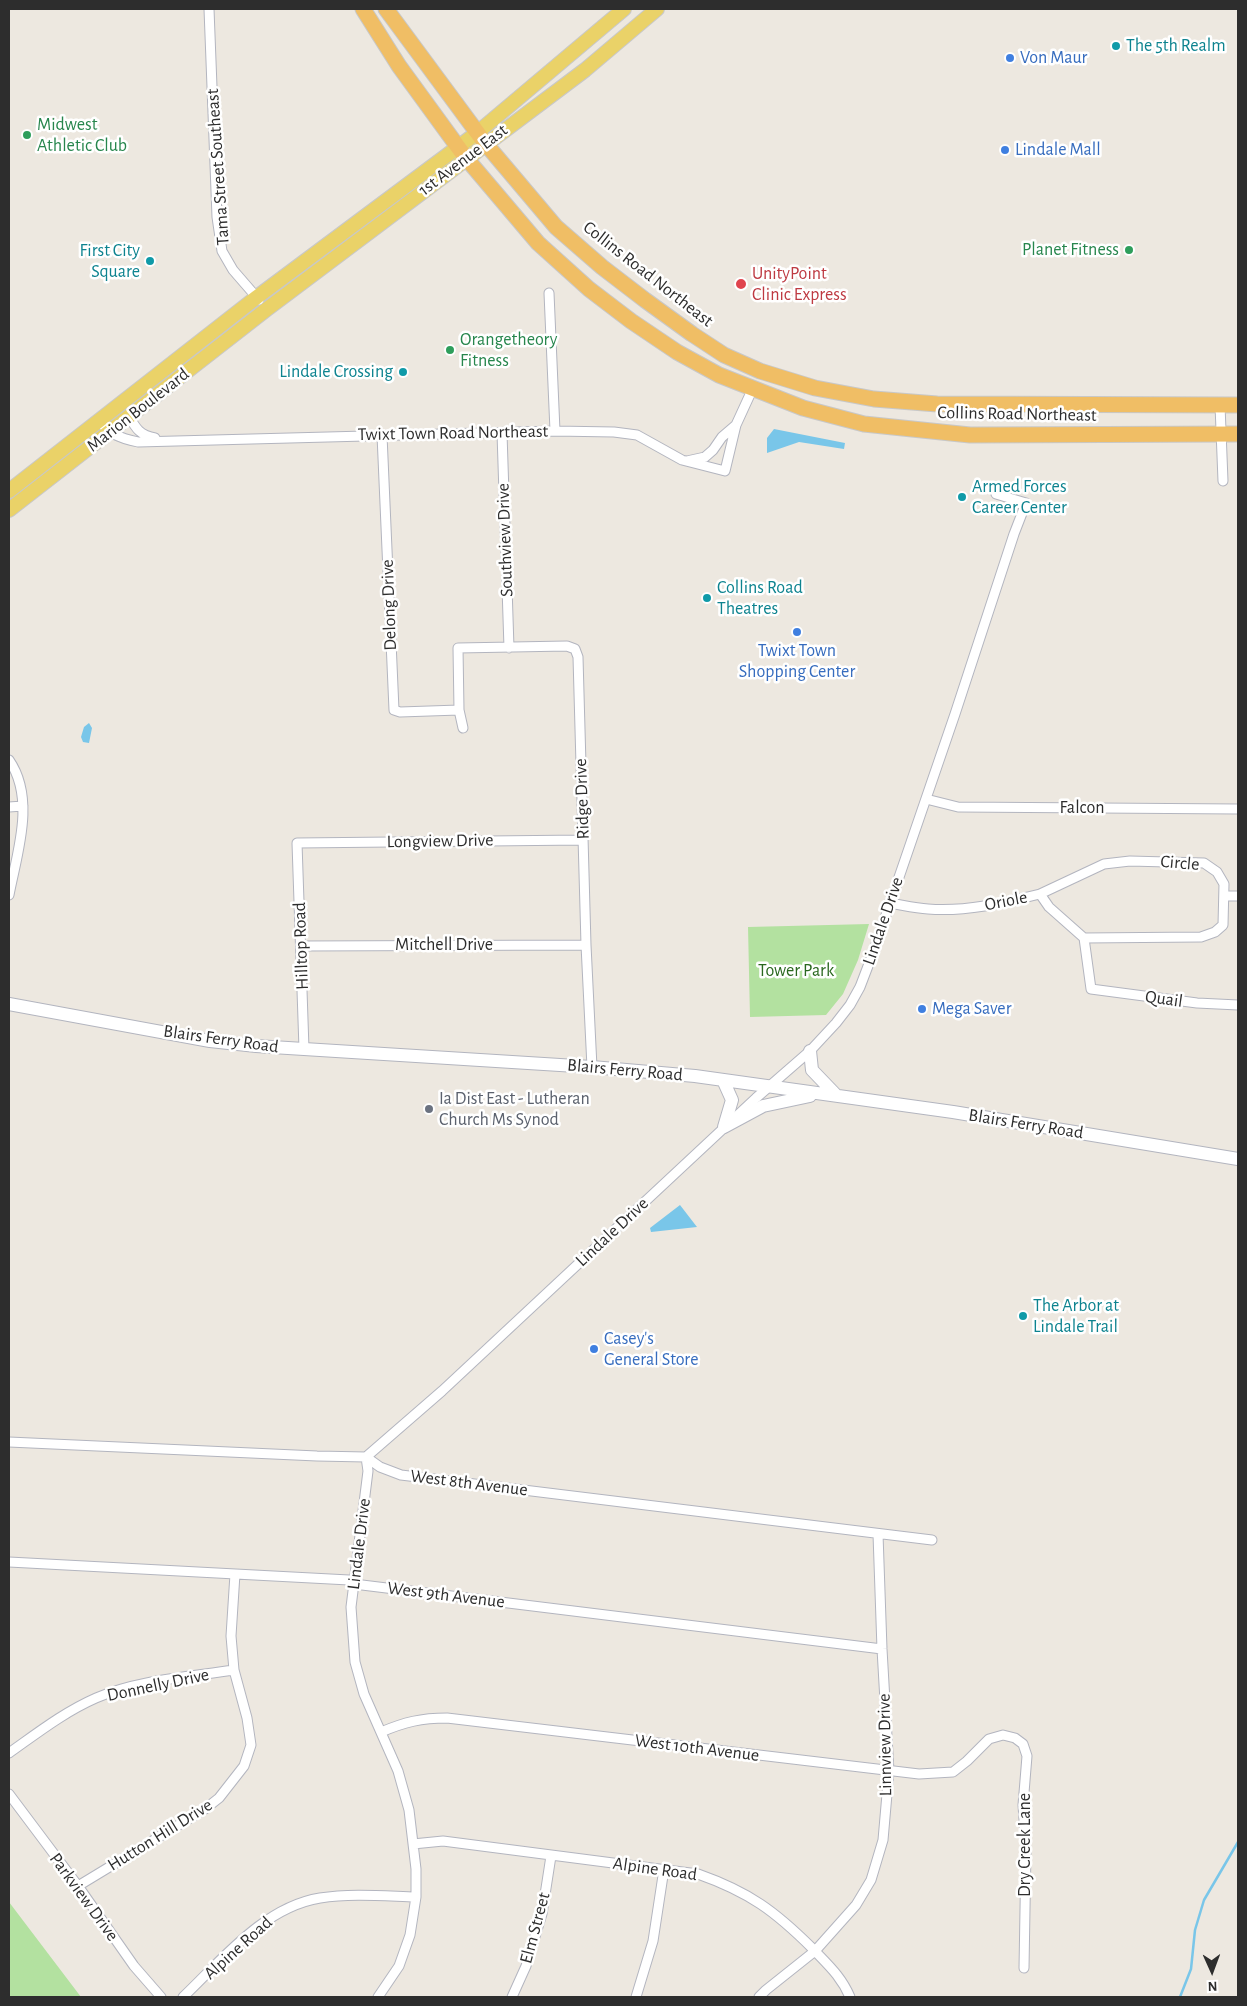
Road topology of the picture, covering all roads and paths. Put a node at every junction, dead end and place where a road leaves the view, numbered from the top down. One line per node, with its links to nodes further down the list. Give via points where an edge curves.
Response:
1 (209, 9): 9 (street, Tama Street Southeast, via 217,217 222,251 232,270)
2 (363, 9): 7 (highway, Collins Road Northeast, via 399,66)
3 (386, 9): 6 (highway, Collins Road Northeast)
4 (624, 9): 6 (main road, 1st Avenue East)
5 (657, 9): 6 (main road, 1st Avenue East, via 585,70)
6 (481, 138): 7 (main road, 1st Avenue East); 12 (highway, Collins Road Northeast, via 556,227 602,267 692,334 724,355 760,371 815,388 874,399 937,404)
7 (462, 153): 9 (main road, 1st Avenue East); 10 (main road, 1st Avenue East); 11 (highway, Collins Road Northeast, via 538,243 589,289 677,352 719,375)
8 (549, 293): 17 (street)
9 (257, 297): 10 (street, Tama Street Southeast); 15 (main road, Marion Boulevard)
10 (267, 309): 14 (main road, Marion Boulevard)
11 (753, 388): 16 (street, Twixt Town Road Northeast); 22 (highway, Collins Road Northeast, via 803,408 864,424 970,435)
12 (1220, 405): 13 (highway, Collins Road Northeast); 22 (street)
13 (1238, 405)
14 (129, 416): 18 (main road, Marion Boulevard); 23 (street, via 143,435)
15 (99, 421): 18 (street); 27 (main road, Marion Boulevard)
16 (736, 425): 24 (street, Twixt Town Road Northeast, via 705,457); 24 (street, Twixt Town Road Northeast, via 725,471)
17 (555, 431): 19 (street, Twixt Town Road Northeast); 24 (street, Twixt Town Road Northeast, via 614,432 637,436)
18 (109, 432): 23 (street, Twixt Town Road Northeast, via 138,442); 27 (main road, Marion Boulevard)
19 (502, 433): 21 (street, Twixt Town Road Northeast); 28 (street, Southview Drive)
20 (1238, 434): 22 (highway, Collins Road Northeast)
21 (382, 435): 23 (street, Twixt Town Road Northeast); 29 (street, Delong Drive, via 394,710)
22 (1221, 435): 25 (street)
23 (165, 441)
24 (686, 461)
25 (1223, 481)
26 (996, 494): 32 (street, Lindale Drive, via 1026,503)
27 (11, 499)
28 (509, 648): 29 (street, Ridge Drive, via 458,648); 36 (street, Ridge Drive, via 567,646 575,649 578,657)
29 (459, 710): 30 (street)
30 (463, 728)
31 (9, 760): 34 (street, via 20,785)
32 (926, 799): 35 (street, Falcon, via 958,807); 42 (street, Lindale Drive)
33 (9, 806): 34 (street)
34 (23, 806): 39 (street)
35 (1238, 809)
36 (583, 840): 37 (street, Longview Drive); 44 (street, Ridge Drive)
37 (297, 843): 45 (street, Hilltop Road)
38 (1040, 894): 40 (street, Circle, via 1104,864 1174,861 1204,863 1217,872 1224,884); 42 (street, Oriole, via 958,909 928,909); 43 (street, Oriole, via 1049,907)
39 (9, 896)
40 (1224, 896): 41 (street); 43 (street, Circle, via 1223,925 1201,938)
41 (1238, 896)
42 (889, 903): 49 (street, Lindale Drive, via 860,987 836,1023)
43 (1084, 938): 47 (street, Quail, via 1091,988 1197,1004)
44 (586, 944): 45 (street, Mitchell Drive); 50 (street, Ridge Drive)
45 (301, 946): 48 (street, Hilltop Road)
46 (9, 1004): 48 (main road, Blairs Ferry Road, via 210,1040)
47 (1238, 1005)
48 (304, 1049): 50 (main road, Blairs Ferry Road)
49 (810, 1050): 52 (street, Lindale Drive); 54 (main road, via 812,1070)
50 (592, 1067): 51 (main road, Blairs Ferry Road)
51 (723, 1080): 52 (main road, Blairs Ferry Road); 55 (main road, via 732,1100)
52 (769, 1086): 53 (main road, Blairs Ferry Road); 55 (street, Lindale Drive)
53 (822, 1093): 54 (main road, Blairs Ferry Road); 55 (main road, via 764,1106)
54 (837, 1096): 56 (main road, Blairs Ferry Road)
55 (724, 1128): 58 (street, Lindale Drive, via 442,1391)
56 (1238, 1160)
57 (9, 1442): 58 (street, West 8th Avenue)
58 (366, 1457): 59 (street, West 8th Avenue, via 401,1475); 63 (street, Lindale Drive, via 368,1471)
59 (878, 1534): 60 (street, West 8th Avenue); 64 (street, Linnview Drive)
60 (932, 1540)
61 (9, 1562): 62 (street, West 9th Avenue)
62 (235, 1574): 63 (street, West 9th Avenue, via 349,1580); 65 (street, Hutton Hill Drive)
63 (354, 1584): 64 (street, West 9th Avenue); 66 (street, Lindale Drive, via 351,1608 355,1662 364,1694)
64 (882, 1649): 69 (street, Linnview Drive)
65 (234, 1670): 68 (street, Donnelly Drive, via 128,1688 95,1698 55,1720); 74 (street, Hutton Hill Drive, via 252,1745 244,1766 219,1798 205,1809)
66 (381, 1732): 69 (street, West 10th Avenue, via 421,1718 447,1718); 71 (street, Lindale Drive, via 398,1771)
67 (1003, 1735): 69 (street, West 10th Avenue, via 989,1739 953,1772); 77 (street, Dry Creek Lane, via 1024,1744 1027,1756 1023,1805 1026,1851)
68 (9, 1753)
69 (889, 1771): 76 (street, Linnview Drive, via 883,1840 871,1880 856,1905)
70 (9, 1794): 74 (street, Parkview Drive)
71 (414, 1844): 72 (street, Alpine Road, via 443,1841); 75 (street, Lindale Drive)
72 (551, 1856): 73 (street, Alpine Road); 81 (street, Elm Street, via 542,1914 526,1966)
73 (664, 1869): 76 (street, Alpine Road, via 698,1874 728,1885 782,1918); 82 (street, via 653,1941)
74 (78, 1886): 78 (street, Parkview Drive, via 134,1966)
75 (416, 1897): 79 (street, Alpine Road, via 320,1898 278,1912 259,1925); 80 (street, Lindale Drive, via 410,1935 399,1966)
76 (815, 1951): 83 (street, Linnview Drive); 84 (street, Alpine Road, via 837,1973)
77 (1024, 1968)
78 (161, 1997)
79 (183, 1997)
80 (378, 1997)
81 (512, 1997)
82 (636, 1997)
83 (759, 1997)
84 (850, 1997)

